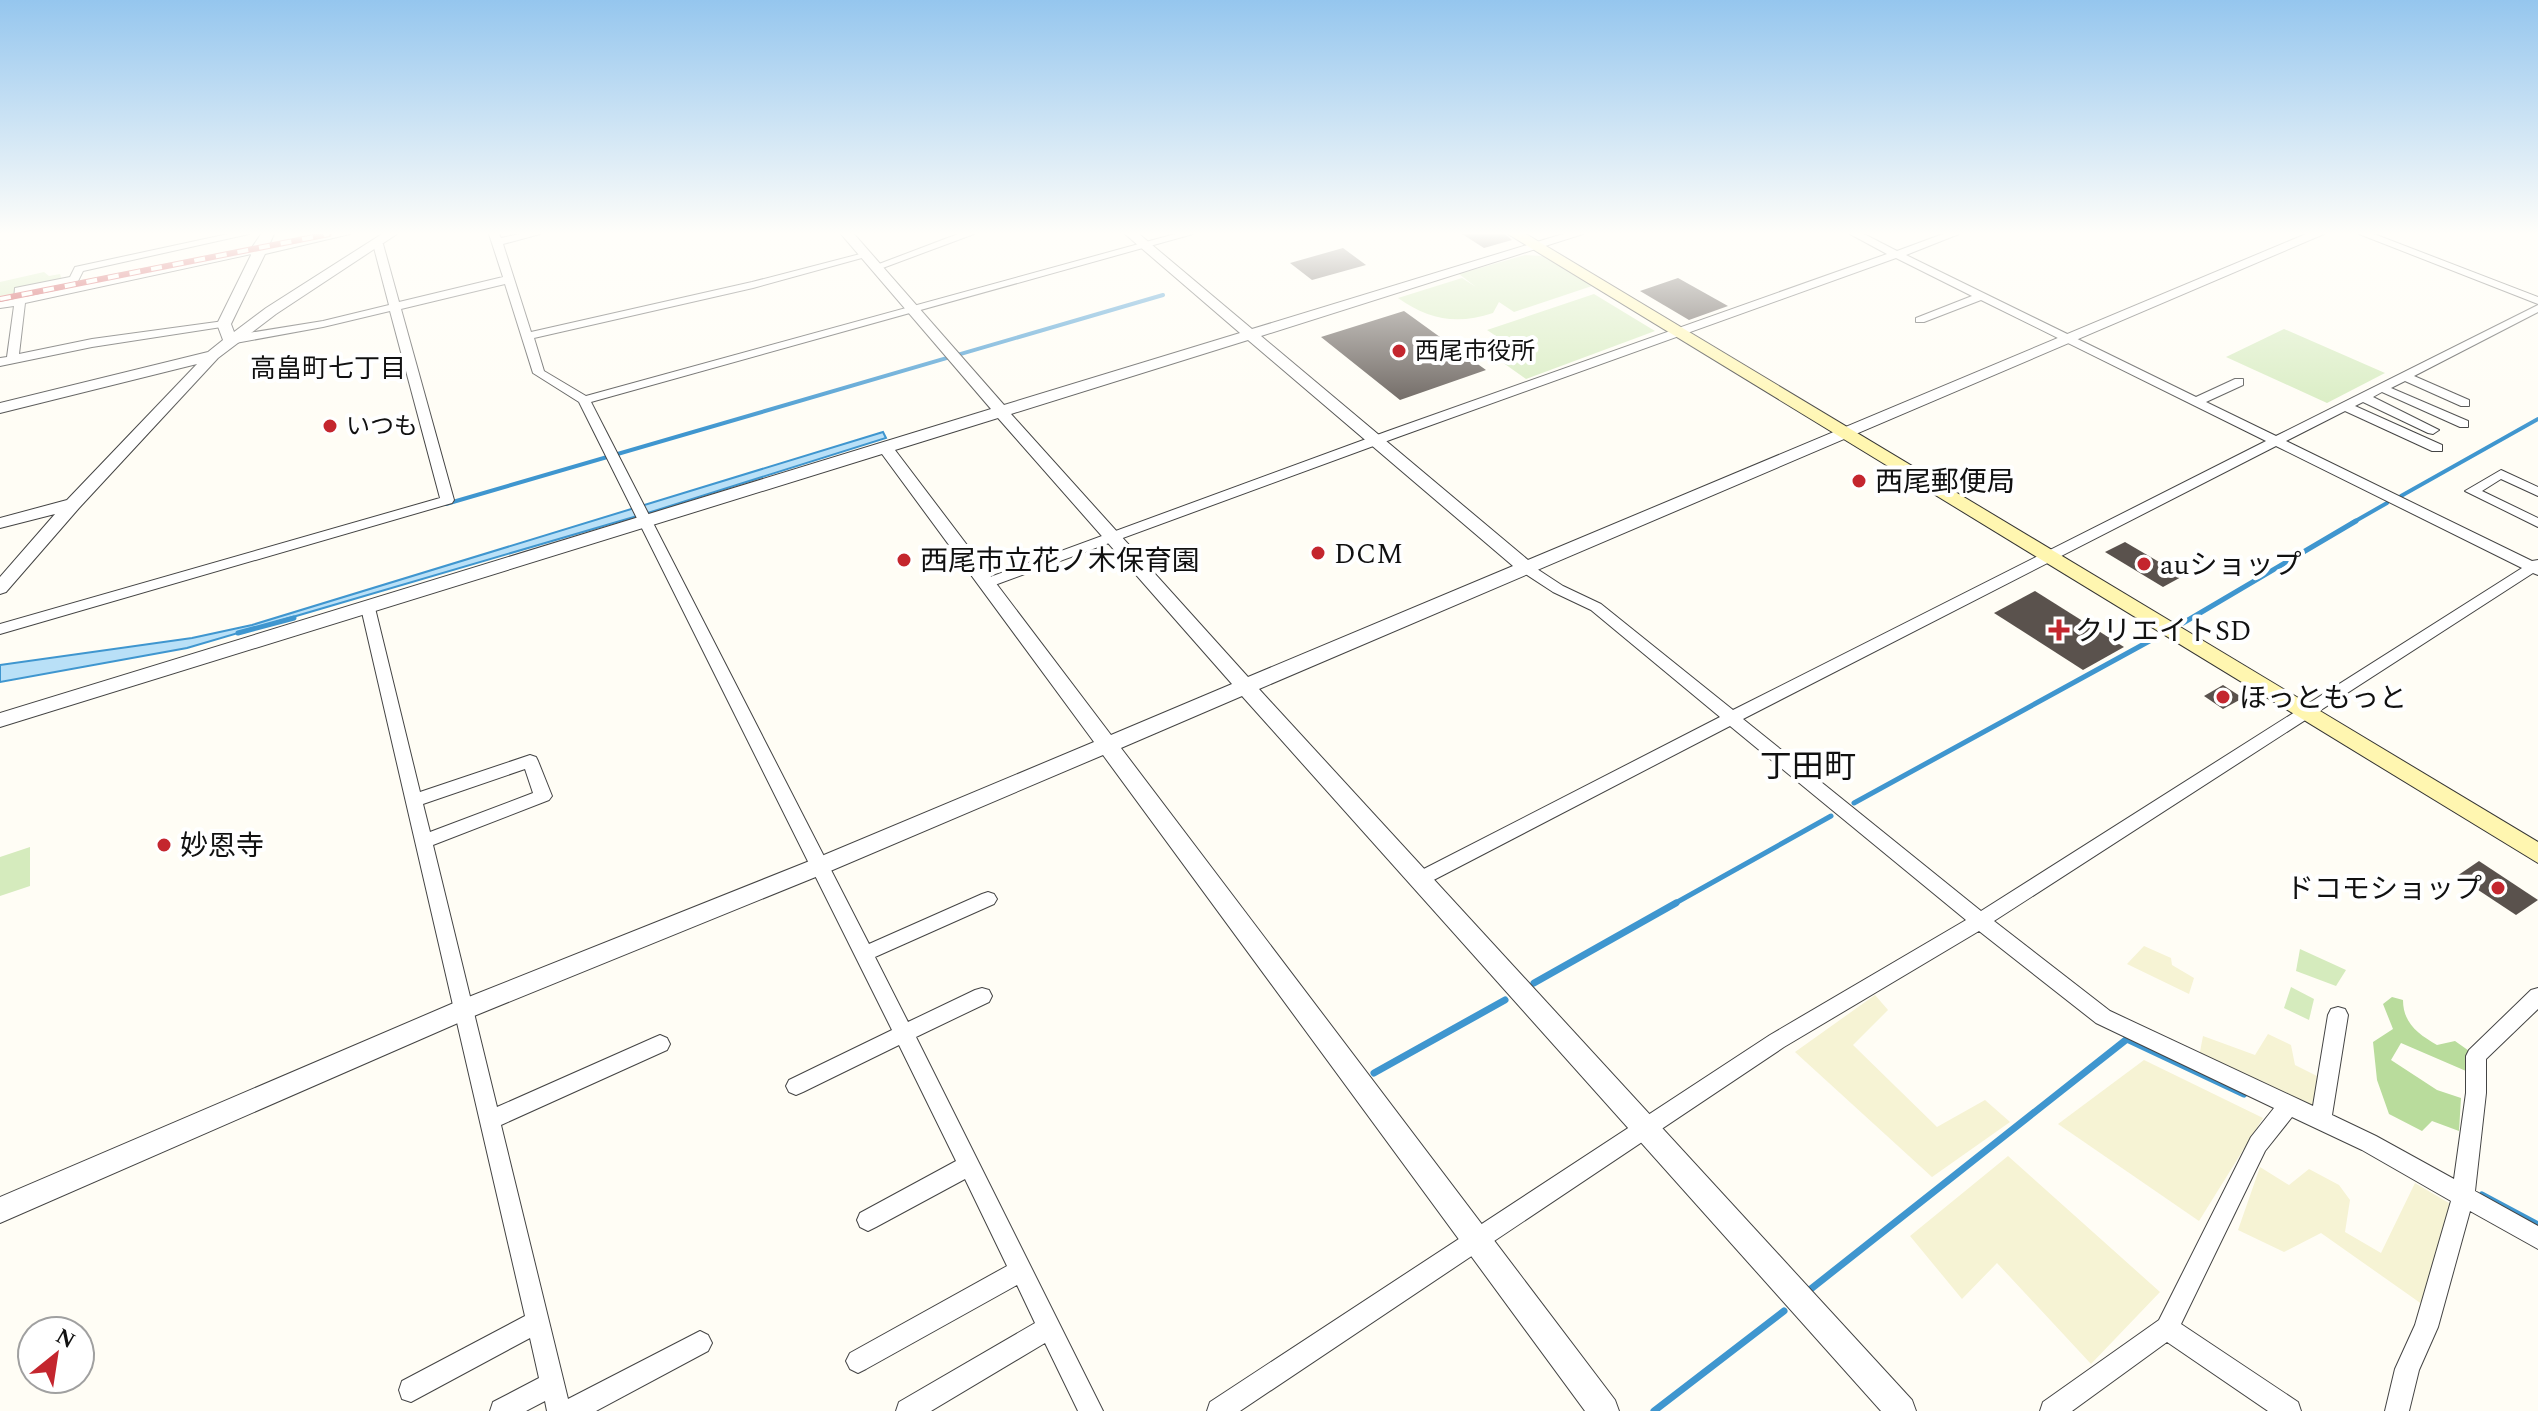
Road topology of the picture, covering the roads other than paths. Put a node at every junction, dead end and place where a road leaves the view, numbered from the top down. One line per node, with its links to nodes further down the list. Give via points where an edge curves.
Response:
1 (26, 300): 17 (street)
2 (235, 300): 23 (street)
3 (292, 300): 27 (street)
4 (392, 300): 19 (street)
5 (427, 300): 19 (street)
6 (516, 300): 26 (street)
7 (687, 300): 26 (street)
8 (904, 300): 21 (street)
9 (952, 300): 21 (street)
10 (1209, 300): 25 (street)
11 (1363, 300): 25 (street)
12 (1624, 300): 24 (main road)
13 (1770, 300): 24 (street)
14 (1971, 300): 22 (street)
15 (1989, 300): 28 (street)
16 (2165, 300): 28 (street)
17 (20, 301): 18 (street); 30 (street)
18 (0, 305)
19 (394, 308): 27 (street); 61 (street, via 447,500)
20 (2538, 308): 32 (street)
21 (913, 311): 36 (street); 41 (street)
22 (1920, 320)
23 (224, 324): 27 (street); 30 (street)
24 (1678, 333): 44 (main road); 45 (street)
25 (1250, 335): 41 (street); 45 (street)
26 (527, 336): 36 (street, via 539,373)
27 (230, 340): 29 (street)
28 (2071, 340): 37 (street); 44 (street)
29 (213, 355): 40 (street); 50 (street)
30 (13, 359): 31 (street)
31 (0, 362)
32 (2404, 376): 34 (street); 38 (street)
33 (2239, 382): 37 (street)
34 (2382, 388): 35 (street); 42 (street)
35 (2363, 397): 39 (street); 43 (street)
36 (584, 400): 51 (street)
37 (2196, 402): 46 (street)
38 (2465, 403)
39 (2345, 406): 46 (street); 48 (street)
40 (0, 408)
41 (1002, 412): 47 (street); 54 (street)
42 (2464, 424)
43 (2433, 430)
44 (1847, 434): 55 (main road); 57 (street)
45 (1376, 441): 54 (street); 57 (street)
46 (2276, 441): 55 (street); 56 (street)
47 (886, 448): 51 (street); 58 (street)
48 (2437, 448)
49 (2538, 492): 53 (street, via 2501,474 2472,491)
50 (73, 504): 52 (street); 59 (street)
51 (645, 522): 60 (street); 70 (street)
52 (0, 523)
53 (2538, 523)
54 (1114, 537): 58 (street); 62 (street)
55 (2050, 557): 63 (main road); 64 (street)
56 (2536, 567): 63 (street)
57 (1526, 568): 62 (street); 64 (street, via 1596,607)
58 (987, 583): 66 (street)
59 (0, 588)
60 (368, 608): 65 (street); 67 (street)
61 (0, 629)
62 (1247, 687): 66 (street); 71 (street)
63 (2305, 712): 69 (main road); 73 (street)
64 (1733, 719): 71 (street); 73 (street)
65 (0, 720)
66 (1107, 746): 70 (street); 90 (street)
67 (415, 800): 68 (street); 68 (street, via 530,761 543,796)
68 (424, 841): 77 (street)
69 (2538, 854)
70 (820, 866): 74 (street); 77 (street)
71 (1418, 880): 85 (street)
72 (988, 899): 74 (street)
73 (1980, 921): 82 (street, via 2103,1017); 85 (street)
74 (864, 954): 79 (street)
75 (982, 996): 79 (street)
76 (2538, 996): 87 (street, via 2476,1056)
77 (465, 1009): 83 (street); 88 (street)
78 (2338, 1015): 84 (street)
79 (904, 1034): 81 (street); 86 (street)
80 (660, 1044): 83 (street)
81 (796, 1086)
82 (2289, 1105): 84 (street); 95 (street, via 2258,1144)
83 (490, 1120): 93 (street)
84 (2321, 1120): 87 (street)
85 (1642, 1128): 90 (street); 107 (street)
86 (969, 1165): 89 (street); 92 (street)
87 (2464, 1187): 91 (street); 110 (street)
88 (0, 1210)
89 (868, 1220)
90 (1475, 1238): 105 (street); 106 (street)
91 (2538, 1238)
92 (1022, 1270): 94 (street); 97 (street)
93 (537, 1322): 98 (street); 99 (street)
94 (1050, 1327): 103 (street); 104 (street)
95 (2167, 1328): 108 (street); 109 (street)
96 (700, 1343): 102 (street)
97 (858, 1361)
98 (552, 1384): 100 (street); 101 (street)
99 (411, 1390)
100 (502, 1411)
101 (559, 1411)
102 (571, 1411)
103 (908, 1411)
104 (1091, 1411)
105 (1219, 1411)
106 (1604, 1411)
107 (1901, 1411)
108 (2052, 1411)
109 (2289, 1411)
110 (2397, 1411)

